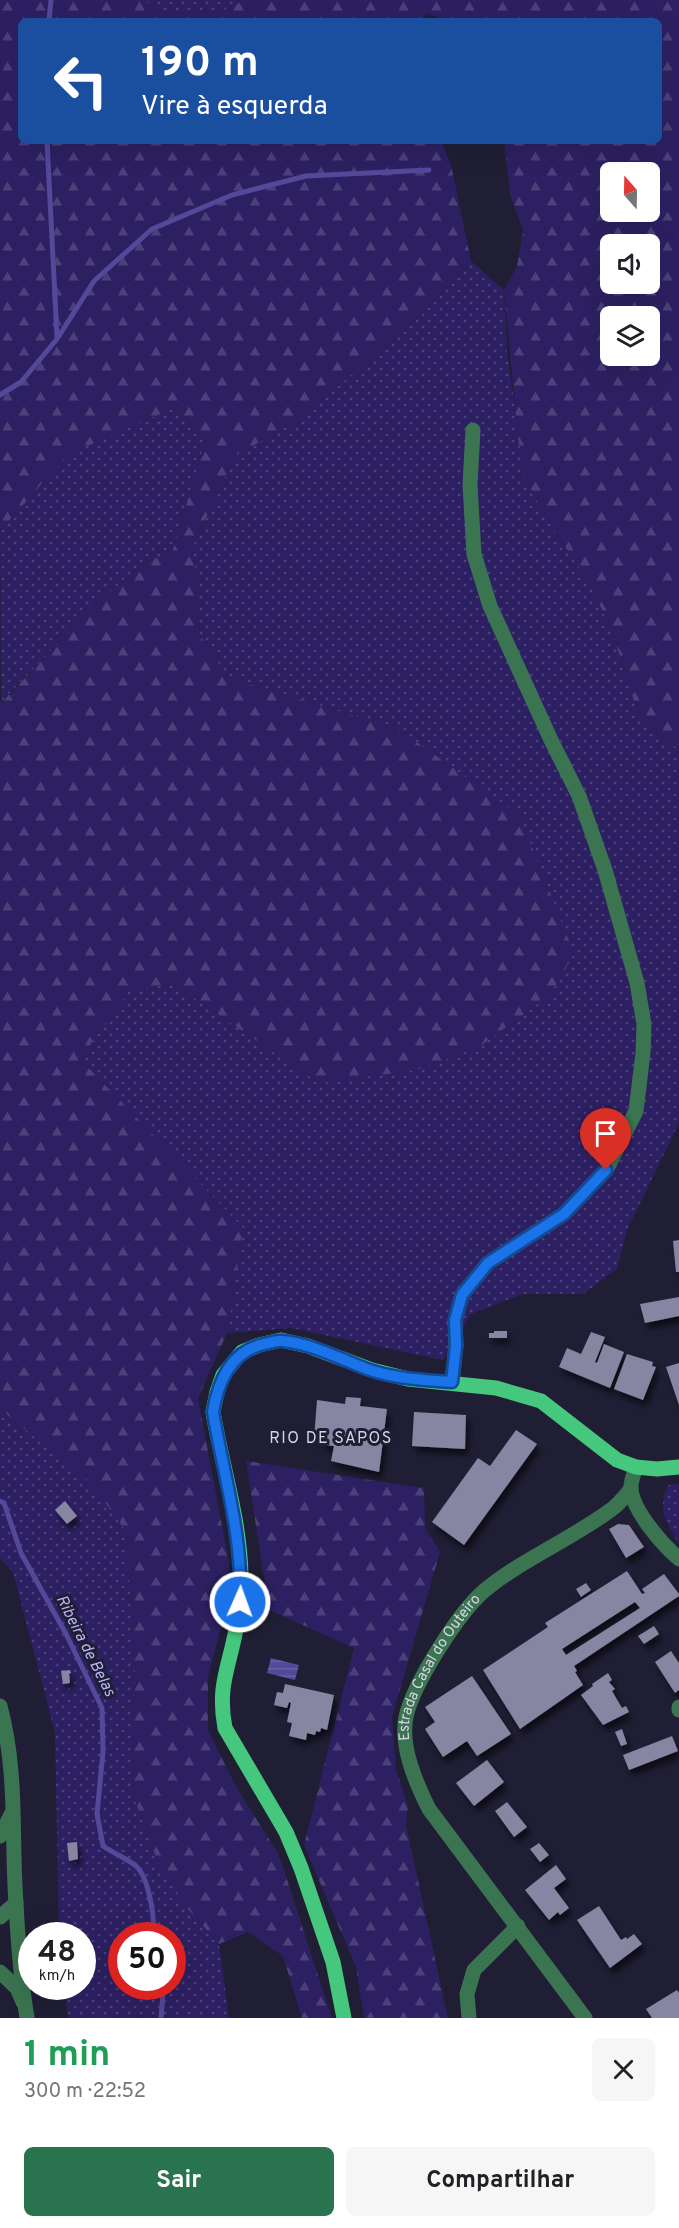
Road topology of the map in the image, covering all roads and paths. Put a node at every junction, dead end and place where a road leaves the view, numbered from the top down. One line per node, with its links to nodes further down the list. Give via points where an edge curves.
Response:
1 (473, 430): 2 (street, via 474,554 490,606 579,796 638,983 644,1034 636,1112 606,1170 564,1214 488,1263 462,1295 455,1320)
2 (452, 1382): 3 (main road, via 496,1388 541,1401 617,1460); 16 (main road, via 381,1373 281,1340 242,1352 223,1376 213,1412 238,1535 241,1575 237,1629 222,1689 225,1728 286,1832 301,1868 333,1962)
3 (636, 1467): 4 (main road); 5 (street)
4 (679, 1467)
5 (631, 1489): 6 (street, via 642,1515 662,1544); 13 (street, Estrada Casal do Outeiro, via 614,1509 484,1591 449,1632 425,1672 406,1718 407,1754 429,1809)
6 (679, 1559)
7 (0, 1706): 8 (street, via 9,1739)
8 (14, 1810): 9 (street); 11 (street)
9 (0, 1836)
10 (0, 1898): 11 (street)
11 (15, 1903): 12 (street); 15 (street)
12 (0, 1917)
13 (518, 1926): 17 (street, via 474,1970 467,1994); 18 (street, Estrada Casal do Outeiro)
14 (0, 1972): 15 (street, via 17,1988)
15 (27, 2014)
16 (344, 2018)
17 (469, 2018)
18 (585, 2018)

